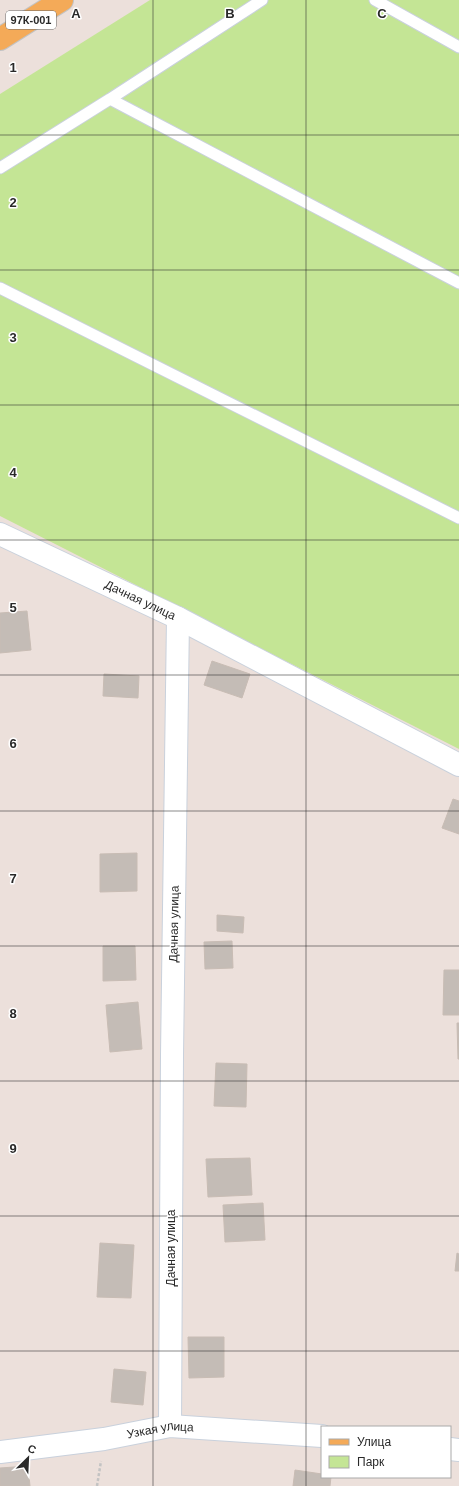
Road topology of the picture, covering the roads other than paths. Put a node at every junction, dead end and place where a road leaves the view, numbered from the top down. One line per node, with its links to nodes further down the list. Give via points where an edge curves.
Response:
1 (62, 0): 4 (main road, 97К-001)
2 (262, 0): 6 (lane)
3 (375, 0): 5 (lane)
4 (0, 39)
5 (459, 47)
6 (110, 99): 7 (lane); 8 (lane)
7 (0, 168)
8 (459, 283)
9 (0, 288): 10 (lane)
10 (459, 518)
11 (0, 534): 12 (street, Дачная улица)
12 (178, 618): 13 (street); 14 (street, Дачная улица)
13 (459, 765)
14 (170, 1426): 15 (street, Узкая улица); 16 (street, Узкая улица, via 104,1439)
15 (321, 1436)
16 (0, 1452)

